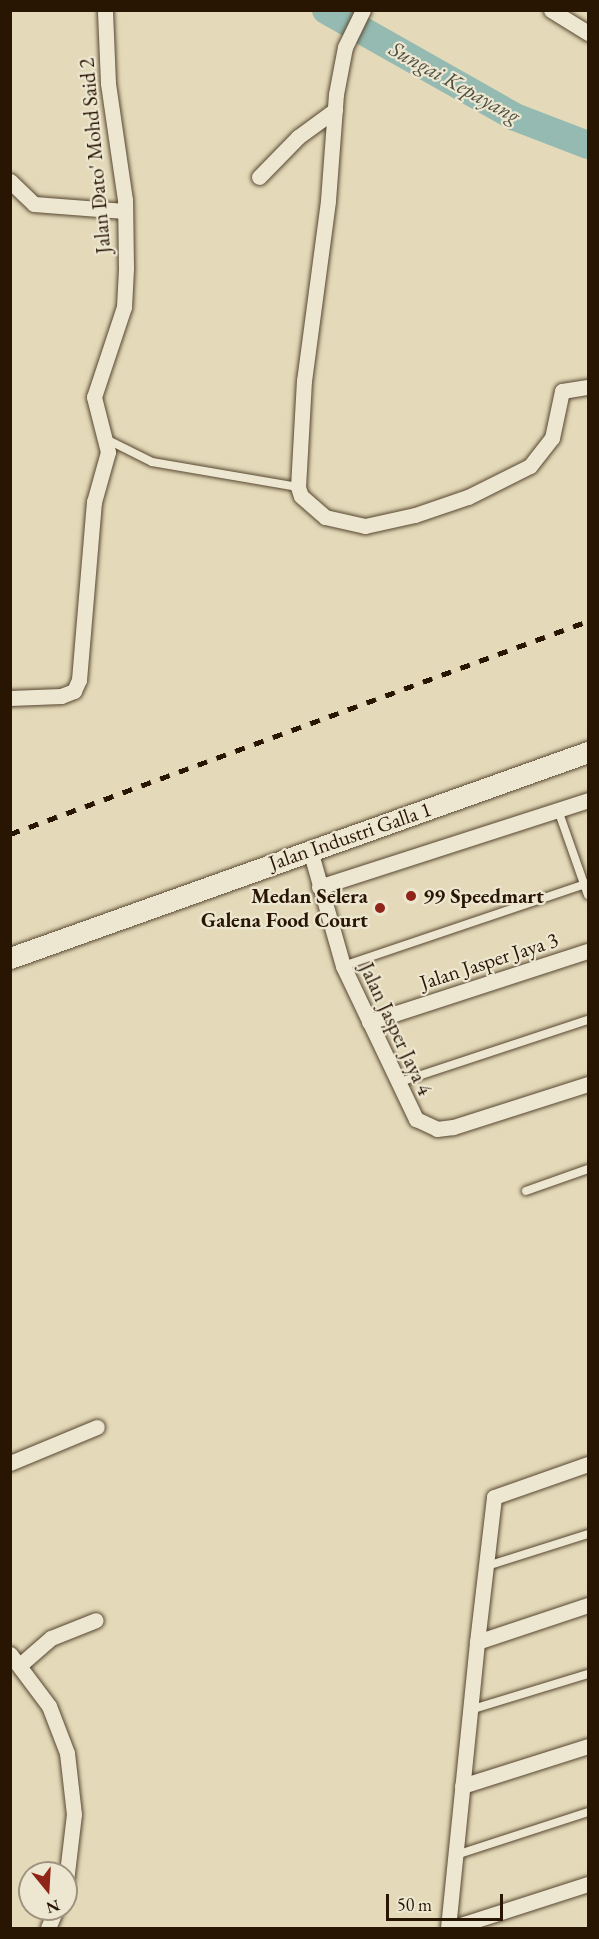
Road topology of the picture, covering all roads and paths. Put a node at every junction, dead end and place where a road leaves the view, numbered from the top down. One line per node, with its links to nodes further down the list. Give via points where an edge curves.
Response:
1 (105, 10): 8 (street, Jalan Dato' Mohd Said 2, via 108,82)
2 (363, 10): 5 (street, via 345,47)
3 (551, 10): 4 (street)
4 (588, 33)
5 (335, 110): 6 (street, via 298,137); 11 (street, via 328,201 304,380)
6 (259, 177)
7 (10, 181): 8 (street, via 34,204)
8 (125, 211): 10 (street, Jalan Dato' Mohd Said 2, via 124,307 94,397)
9 (588, 387): 11 (street, via 562,391 552,438 530,466 468,497 415,515 364,526 325,517 301,496)
10 (108, 440): 11 (lane, via 152,462); 12 (street, Jalan Dato' Mohd Said 2, via 94,502 79,680 74,691 61,696)
11 (298, 488)
12 (10, 698)
13 (588, 752): 16 (main road, Jalan Industri Galla 1)
14 (588, 800): 15 (street)
15 (558, 810): 17 (lane); 18 (street)
16 (310, 850): 18 (street, Jalan Jasper Jaya 4); 21 (main road, Jalan Industri Galla 1)
17 (587, 884): 19 (lane); 22 (lane)
18 (319, 886): 22 (street, Jalan Jasper Jaya 4)
19 (588, 895)
20 (588, 951): 24 (street, Jalan Jasper Jaya 3)
21 (10, 958)
22 (343, 966): 24 (street, Jalan Jasper Jaya 4)
23 (588, 1020): 25 (lane)
24 (369, 1022): 25 (street, Jalan Jasper Jaya 4)
25 (397, 1083): 26 (street, Jalan Jasper Jaya 4, via 409,1111 425,1125 437,1129)
26 (588, 1084)
27 (588, 1169): 28 (lane)
28 (526, 1191)
29 (97, 1427): 30 (street)
30 (10, 1463)
31 (588, 1464): 33 (street, via 494,1497)
32 (588, 1534): 33 (lane)
33 (487, 1566): 36 (street)
34 (588, 1605): 36 (street)
35 (96, 1620): 37 (street, via 51,1638)
36 (477, 1642): 39 (street)
37 (16, 1659): 44 (street, via 49,1706 67,1753 74,1814)
38 (588, 1674): 39 (lane)
39 (469, 1711): 41 (street)
40 (588, 1746): 41 (street)
41 (462, 1786): 43 (street)
42 (588, 1812): 43 (lane)
43 (456, 1855): 46 (street)
44 (68, 1861)
45 (588, 1884): 46 (street)
46 (449, 1929)

